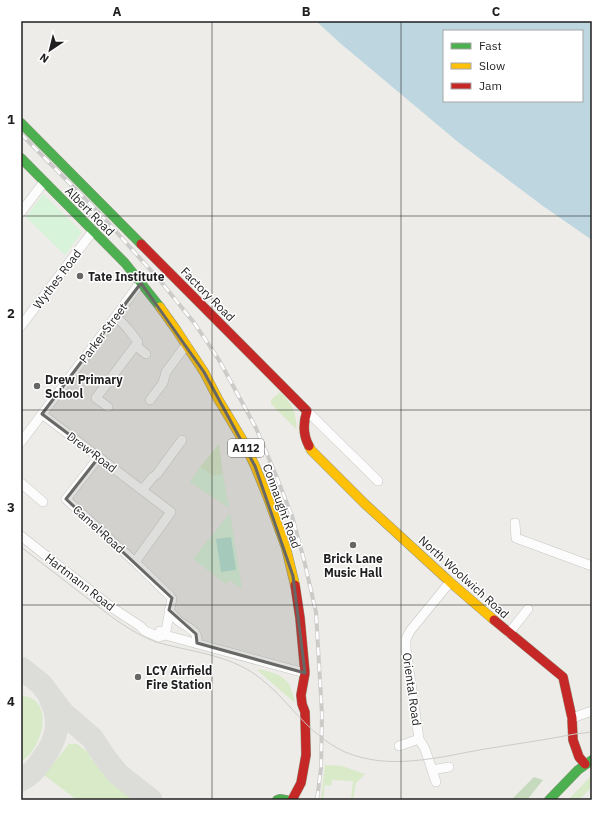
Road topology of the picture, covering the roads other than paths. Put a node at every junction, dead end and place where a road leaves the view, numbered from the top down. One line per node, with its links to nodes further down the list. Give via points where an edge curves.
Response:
1 (21, 123): 14 (street, Factory Road)
2 (21, 158): 3 (street, Albert Road / A112)
3 (44, 182): 4 (street); 5 (street, Albert Road / A112)
4 (21, 212)
5 (93, 231): 6 (street, Albert Road / A112); 8 (street, Wythes Road)
6 (142, 283): 7 (street, Parker Street); 10 (street, Connaught Road / A112)
7 (116, 316): 9 (street, via 138,342); 15 (street, Parker Street)
8 (21, 326)
9 (136, 346): 11 (street); 13 (street, via 96,398)
10 (187, 346): 12 (street, via 166,372 163,383); 36 (street, Connaught Road / A112, via 242,439 268,498 286,548 300,618)
11 (146, 354)
12 (150, 400)
13 (108, 407)
14 (306, 411): 19 (street, Factory Road); 28 (street, North Woolwich Road, via 304,430 311,450)
15 (42, 414): 17 (street, Parker Street); 18 (street, Drew Road)
16 (182, 440): 21 (street)
17 (21, 442)
18 (99, 458): 21 (street, Drew Road); 26 (street, Camel Road, via 66,499)
19 (378, 481)
20 (21, 483): 22 (street)
21 (142, 490): 23 (street, Drew Road)
22 (43, 502)
23 (171, 512): 26 (street, Camel Road)
24 (515, 523): 27 (street, via 516,538)
25 (21, 536): 34 (street, Hartmann Road, via 145,631 159,637)
26 (135, 562): 30 (street, Camel Road, via 170,596 172,599)
27 (592, 566)
28 (450, 582): 33 (street, North Woolwich Road); 39 (street, Oriental Road, via 406,639)
29 (528, 609): 33 (street)
30 (169, 610): 31 (street, Camel Road); 32 (street)
31 (167, 622): 32 (street); 34 (street, Camel Road)
32 (180, 622): 35 (street, via 196,634)
33 (509, 633): 38 (street, North Woolwich Road, via 563,678)
34 (165, 635): 35 (street, Hartmann Road)
35 (197, 643): 36 (street, Hartmann Road)
36 (304, 673): 47 (street, Connaught Road / A112, via 301,696 305,712 306,755 301,783)
37 (592, 711): 38 (street)
38 (572, 718): 41 (street, North Woolwich Road, via 573,740 580,757)
39 (418, 739): 40 (street, Oriental Road); 43 (street, Oriental Road, via 425,749)
40 (399, 746)
41 (589, 762): 48 (street)
42 (449, 767): 43 (street)
43 (432, 770): 44 (street, Oriental Road)
44 (436, 782)
45 (277, 800): 46 (street)
46 (286, 800)
47 (292, 800)
48 (549, 800)

